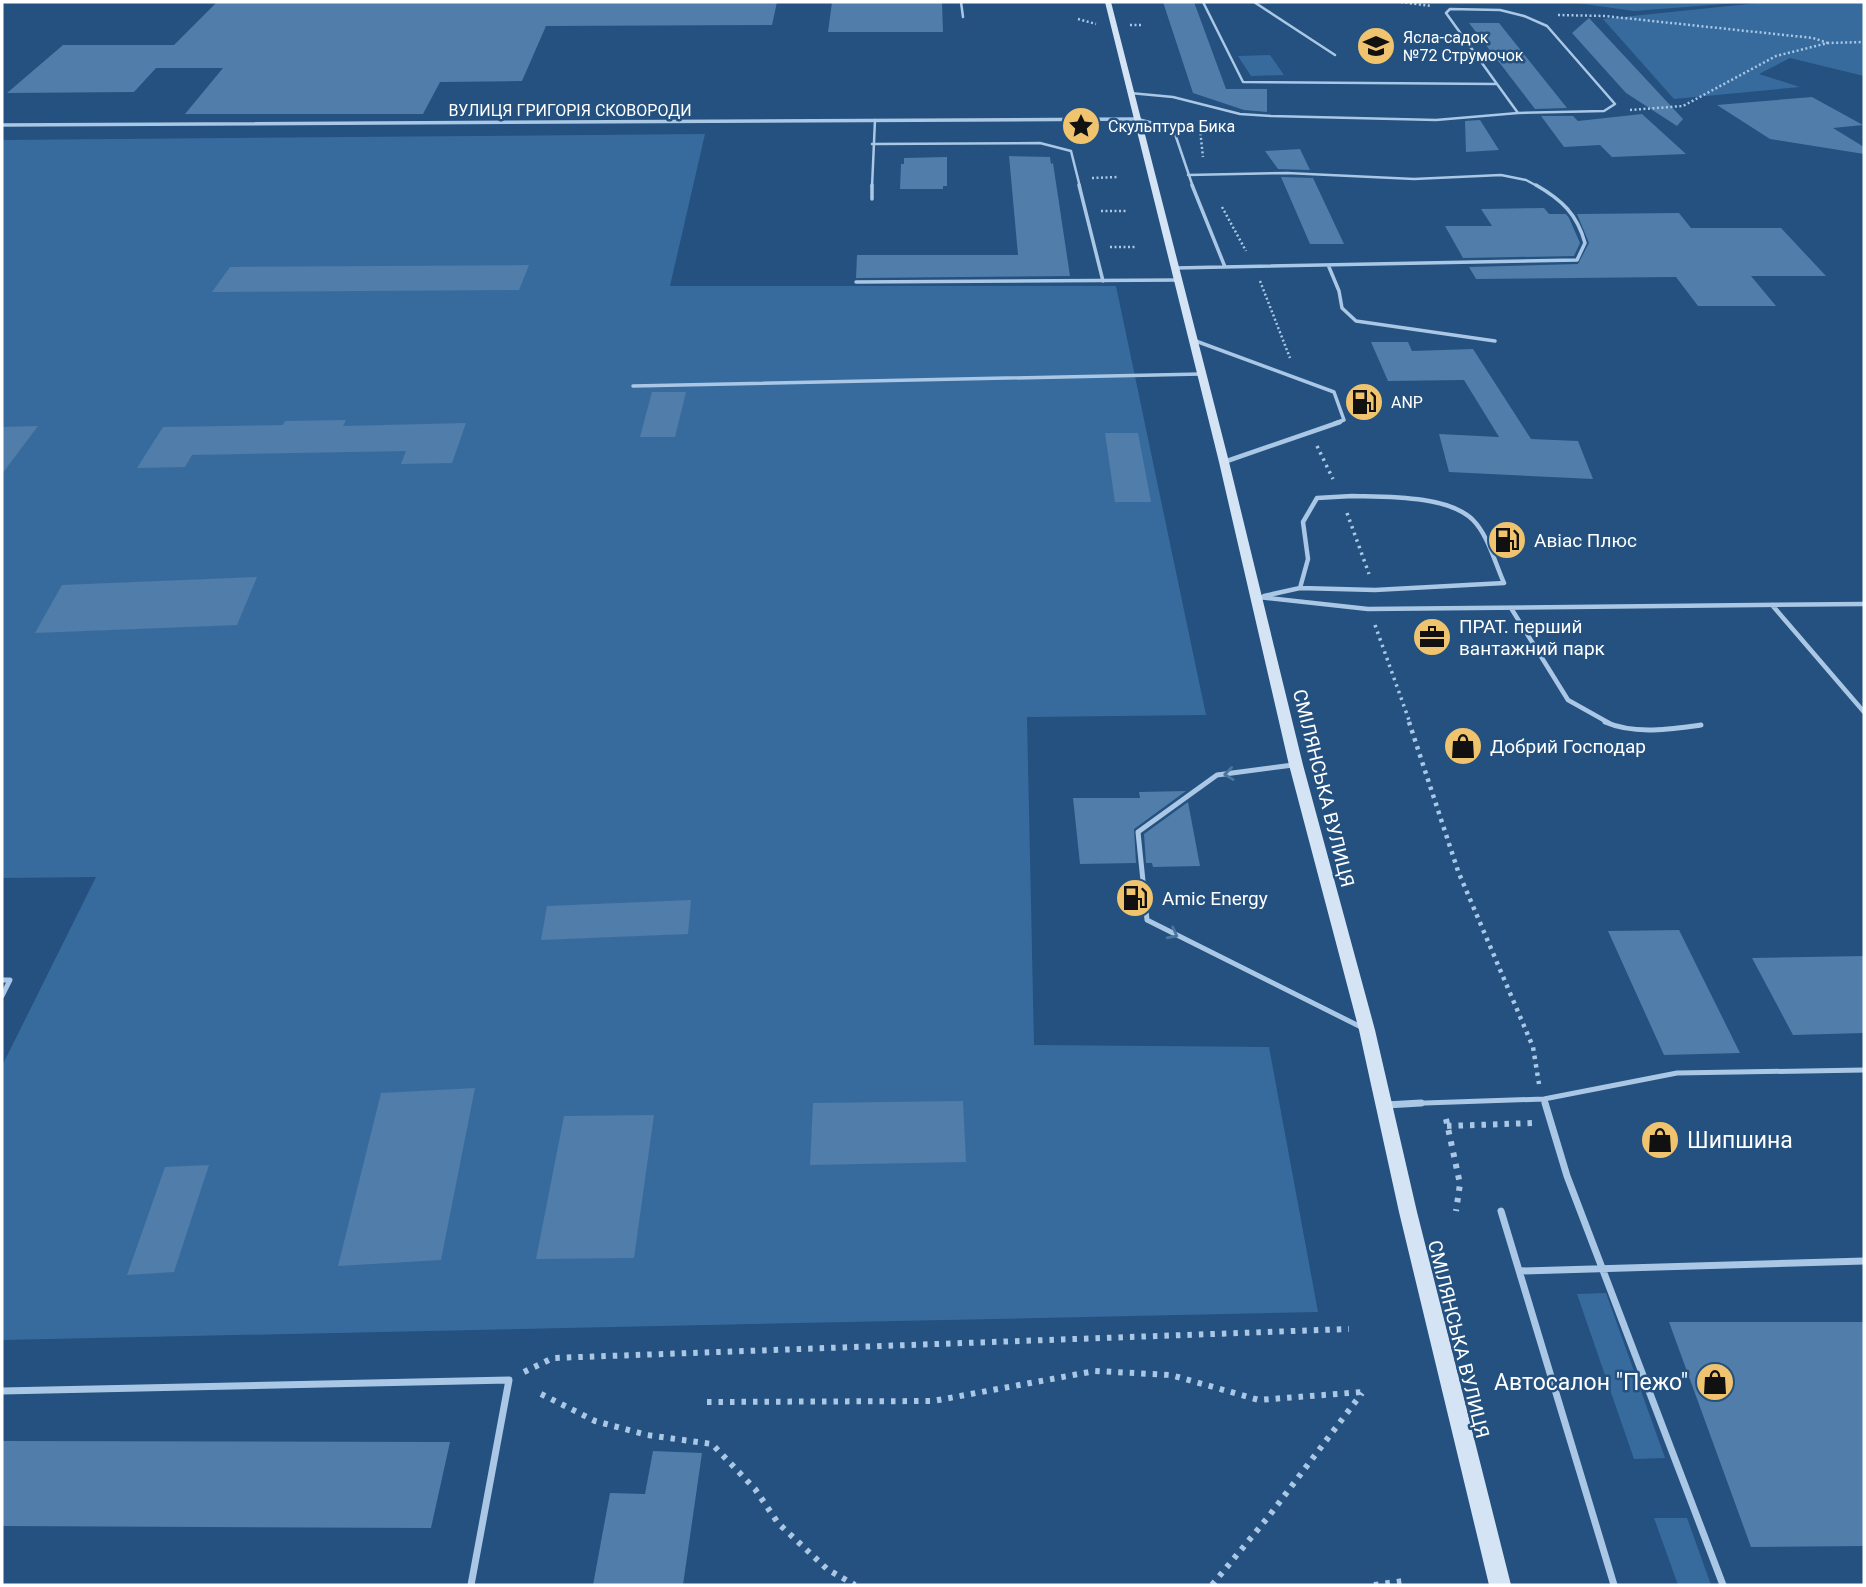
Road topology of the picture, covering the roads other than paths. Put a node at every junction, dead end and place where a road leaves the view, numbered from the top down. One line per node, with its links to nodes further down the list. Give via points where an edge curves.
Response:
1 (961, 2): 5 (lane)
2 (1108, 2): 8 (main road, СМІЛЯНСЬКА ВУЛИЦЯ)
3 (1203, 2): 7 (lane, via 1243,82)
4 (1254, 2): 6 (lane)
5 (963, 17)
6 (1335, 55)
7 (1497, 84): 9 (lane); 9 (lane, via 1448,11 1488,7 1533,18 1547,26 1615,104 1604,111)
8 (1130, 93): 9 (lane, via 1271,116 1436,120); 10 (main road, СМІЛЯНСЬКА ВУЛИЦЯ)
9 (1518, 113)
10 (1138, 119): 11 (street, ВУЛИЦЯ ГРИГОРІЯ СКОВОРОДИ); 14 (lane, via 1173,128); 18 (main road, СМІЛЯНСЬКА ВУЛИЦЯ)
11 (875, 120): 12 (street, ВУЛИЦЯ ГРИГОРІЯ СКОВОРОДИ); 13 (lane)
12 (2, 125)
13 (872, 144): 15 (lane); 19 (lane, via 1040,143 1071,151)
14 (1188, 175): 16 (lane); 17 (lane, via 1501,176 1526,180 1555,196 1578,222 1586,243 1577,260)
15 (872, 199)
16 (1225, 267): 17 (lane); 18 (lane)
17 (1329, 267): 22 (lane, via 1342,308 1356,321)
18 (1176, 274): 19 (lane); 21 (main road, СМІЛЯНСЬКА ВУЛИЦЯ)
19 (1103, 281): 20 (lane)
20 (856, 282)
21 (1193, 340): 23 (main road, СМІЛЯНСЬКА ВУЛИЦЯ); 25 (lane, via 1334,392 1345,420)
22 (1495, 341)
23 (1201, 374): 24 (lane); 25 (main road, СМІЛЯНСЬКА ВУЛИЦЯ)
24 (633, 386)
25 (1224, 462): 27 (main road, СМІЛЯНСЬКА ВУЛИЦЯ)
26 (1300, 588): 26 (lane, via 1308,559 1303,522 1317,498 1340,496 1438,503 1472,518 1504,583 1375,590); 27 (lane)
27 (1258, 597): 30 (lane, via 1368,609); 33 (main road, СМІЛЯНСЬКА ВУЛИЦЯ)
28 (1864, 604): 29 (lane)
29 (1772, 605): 30 (lane); 31 (lane)
30 (1511, 608): 32 (lane, via 1568,700 1590,715 1617,727 1659,730)
31 (1864, 712)
32 (1701, 725)
33 (1296, 765): 36 (main road, СМІЛЯНСЬКА ВУЛИЦЯ); 36 (lane, one-way to 36, via 1217,775 1138,832 1147,920)
34 (2, 979): 35 (lane, via 10,979)
35 (2, 996)
36 (1367, 1030): 39 (main road, СМІЛЯНСЬКА ВУЛИЦЯ)
37 (1864, 1070): 38 (lane, via 1677,1073)
38 (1544, 1099): 39 (lane); 42 (lane)
39 (1383, 1105): 47 (main road, СМІЛЯНСЬКА ВУЛИЦЯ)
40 (1501, 1211): 43 (lane)
41 (1864, 1261): 42 (lane)
42 (1602, 1267): 43 (lane); 49 (lane)
43 (1520, 1271): 48 (lane)
44 (509, 1380): 45 (lane); 46 (lane)
45 (2, 1391)
46 (471, 1585)
47 (1500, 1585)
48 (1615, 1585)
49 (1723, 1585)

